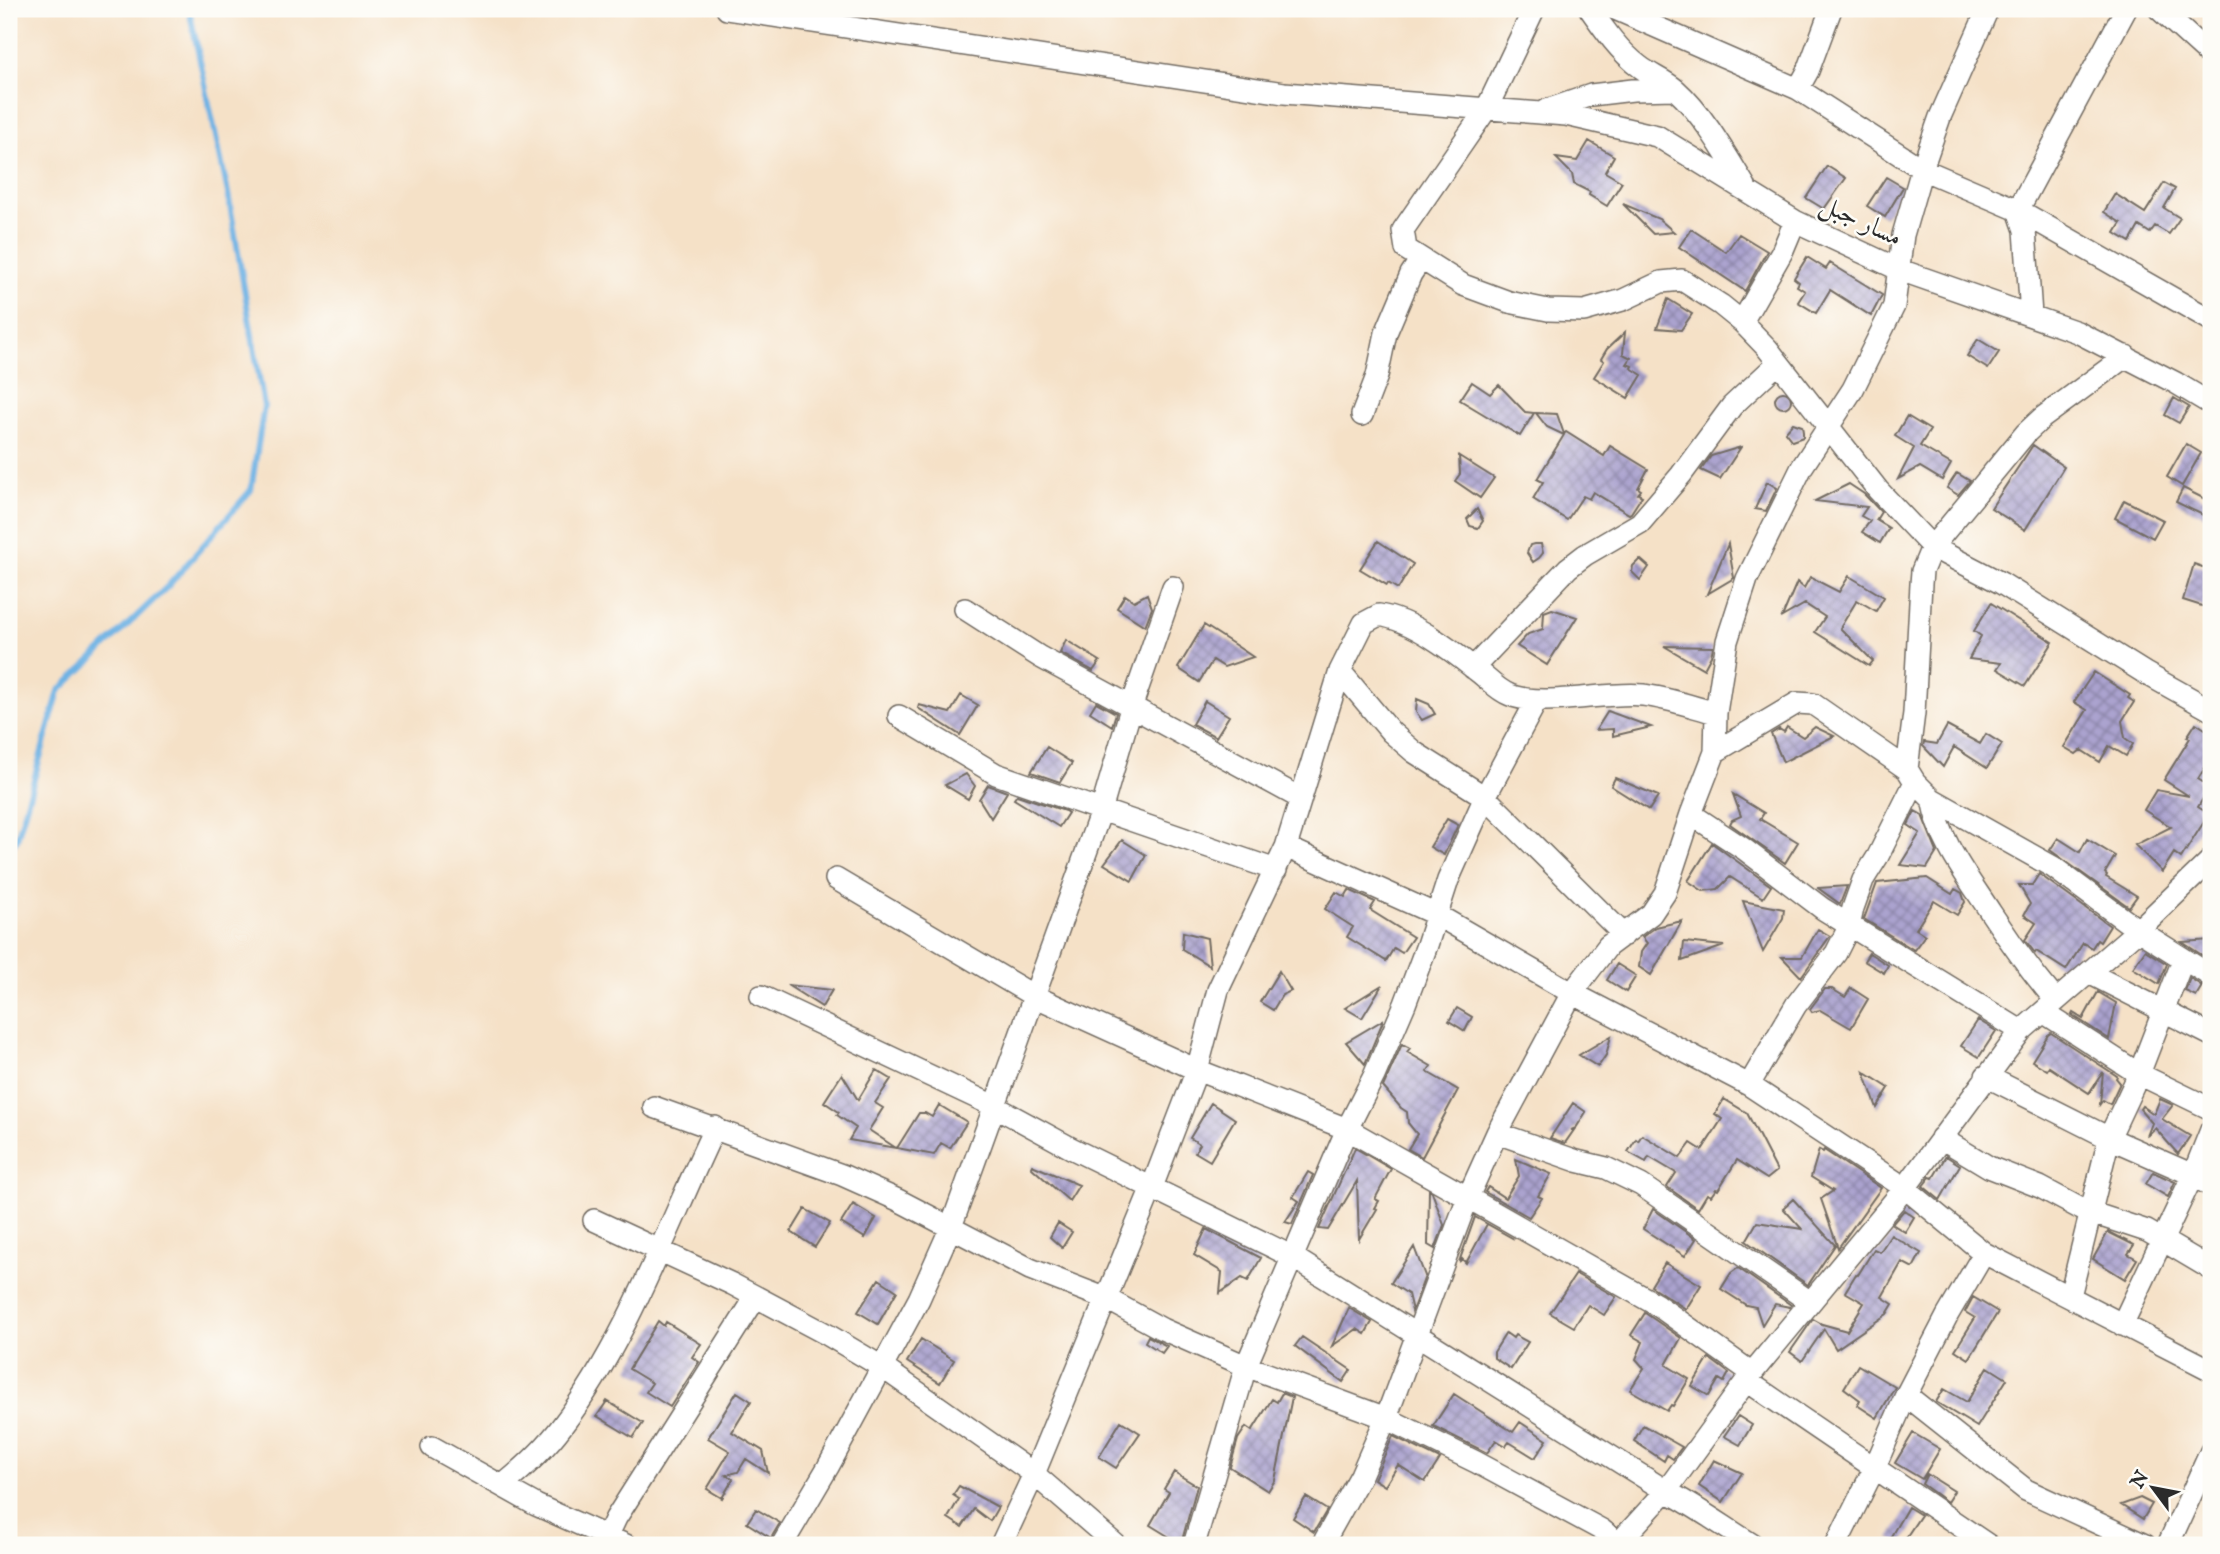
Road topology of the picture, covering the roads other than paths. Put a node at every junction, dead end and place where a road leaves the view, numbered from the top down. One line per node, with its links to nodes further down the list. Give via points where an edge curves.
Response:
1 (727, 9): 12 (street, مسار جبل, via 1284,93)
2 (1534, 9): 12 (street)
3 (1590, 9): 10 (street, via 1638,66)
4 (1615, 9): 11 (street)
5 (1831, 9): 11 (street)
6 (1988, 9): 14 (street)
7 (2126, 9): 16 (street)
8 (2159, 9): 9 (street)
9 (2211, 57)
10 (1675, 89): 13 (street, via 1591,95); 15 (street, via 1718,143)
11 (1798, 89): 14 (street)
12 (1487, 108): 13 (street, مسار جبل); 18 (street, via 1403,230 1406,249)
13 (1538, 113): 15 (street, مسار جبل, via 1657,136)
14 (1922, 169): 16 (street); 19 (street, via 1903,235)
15 (1748, 191): 17 (street, مسار جبل)
16 (2018, 210): 20 (street, via 2025,230); 21 (street)
17 (1796, 221): 19 (street, مسار جبل); 22 (street)
18 (1421, 259): 22 (street, via 1463,285 1562,312 1584,311 1661,282 1682,280); 26 (street, via 1386,333)
19 (1900, 270): 20 (street, مسار جبل); 27 (street, via 1894,306 1853,389)
20 (2031, 316): 23 (street, مسار جبل)
21 (2211, 320)
22 (1742, 322): 24 (street)
23 (2126, 356): 25 (street, مسار جبل); 28 (street, via 2026,433)
24 (1777, 363): 27 (street); 31 (street, via 1732,406 1640,523 1568,568)
25 (2211, 401)
26 (1362, 415)
27 (1828, 424): 28 (street, via 1878,490); 36 (street, via 1801,467 1747,579 1727,641)
28 (1932, 547): 35 (street, via 2001,583); 39 (street, via 1920,584)
29 (1173, 587): 34 (street)
30 (965, 610): 34 (street, via 1040,657)
31 (1473, 668): 32 (street, via 1408,623 1379,615 1364,623); 33 (street, via 1509,695)
32 (1340, 671): 40 (street, via 1414,752); 41 (street)
33 (1537, 699): 36 (street, via 1644,695); 40 (street)
34 (1132, 705): 41 (street); 43 (street)
35 (2211, 710)
36 (1716, 713): 38 (street)
37 (899, 716): 43 (street, via 996,774)
38 (1715, 752): 39 (street, via 1805,702 1844,724); 44 (street)
39 (1911, 775): 42 (street); 50 (street, via 1878,856 1863,880)
40 (1485, 797): 49 (street); 52 (street)
41 (1300, 798): 45 (street)
42 (1932, 799): 51 (street, via 2053,867); 59 (street, via 1936,822 1955,860)
43 (1101, 811): 46 (street); 58 (street)
44 (1690, 814): 50 (street); 52 (street, via 1665,893 1651,914)
45 (1286, 848): 46 (street); 49 (street)
46 (1276, 870): 63 (street, via 1218,990)
47 (2207, 873): 51 (street)
48 (836, 879): 58 (street)
49 (1437, 915): 56 (street); 71 (street, via 1405,1004)
50 (1849, 927): 61 (street); 66 (street, via 1836,953 1796,1004)
51 (2138, 930): 53 (street); 54 (street)
52 (1624, 935): 56 (street, via 1608,946)
53 (2183, 960): 55 (street); 60 (street)
54 (2089, 973): 59 (street); 60 (street)
55 (2211, 976)
56 (1572, 993): 66 (street); 73 (street)
57 (761, 996): 67 (street)
58 (1034, 996): 63 (street); 67 (street)
59 (2049, 1007): 61 (street); 64 (street)
60 (2162, 1009): 62 (street); 64 (street)
61 (2021, 1031): 65 (street)
62 (2211, 1035)
63 (1197, 1070): 71 (street); 77 (street)
64 (2139, 1074): 69 (street); 75 (street)
65 (1986, 1076): 74 (street); 75 (street)
66 (1749, 1085): 78 (street)
67 (994, 1106): 77 (street); 82 (street)
68 (654, 1107): 70 (street)
69 (2211, 1109)
70 (715, 1127): 82 (street, via 842,1175); 84 (street)
71 (1347, 1129): 79 (street); 86 (street)
72 (2211, 1130): 76 (street)
73 (1497, 1133): 79 (street); 91 (street, via 1606,1168 1641,1185)
74 (1941, 1138): 78 (street); 80 (street, via 1998,1171)
75 (2109, 1138): 76 (street); 80 (street)
76 (2202, 1181): 83 (street)
77 (1152, 1187): 86 (street); 90 (street)
78 (1905, 1188): 85 (street); 91 (street)
79 (1468, 1197): 93 (street); 97 (street, via 1657,1305)
80 (2092, 1212): 83 (street); 88 (street)
81 (594, 1220): 84 (street)
82 (951, 1227): 90 (street, via 1030,1269); 95 (street)
83 (2162, 1239): 87 (street); 92 (street)
84 (658, 1250): 89 (street); 104 (street, via 591,1384 562,1427)
85 (1983, 1253): 88 (street); 98 (street)
86 (1291, 1256): 93 (street); 94 (street)
87 (2211, 1269)
88 (2070, 1296): 92 (street)
89 (756, 1297): 95 (street); 106 (street, via 616,1518)
90 (1107, 1299): 94 (street); 103 (street)
91 (1810, 1302): 97 (street)
92 (2122, 1325): 96 (street)
93 (1419, 1335): 99 (street); 105 (street)
94 (1246, 1366): 99 (street); 111 (street)
95 (882, 1367): 103 (street); 108 (street)
96 (2211, 1370)
97 (1750, 1377): 102 (street); 105 (street)
98 (1906, 1395): 102 (street); 116 (street, via 2026,1490)
99 (1386, 1418): 107 (street, via 1602,1530); 112 (street)
100 (432, 1447): 104 (street)
101 (2211, 1451): 117 (street)
102 (1874, 1469): 114 (street); 115 (street)
103 (1034, 1474): 109 (street); 110 (street)
104 (502, 1486): 106 (street)
105 (1666, 1491): 107 (street); 113 (street)
106 (617, 1541)
107 (1618, 1544)
108 (782, 1545)
109 (1001, 1545)
110 (1116, 1545)
111 (1194, 1545)
112 (1322, 1545)
113 (1753, 1545)
114 (1836, 1545)
115 (1988, 1545)
116 (2145, 1545)
117 (2168, 1545)

